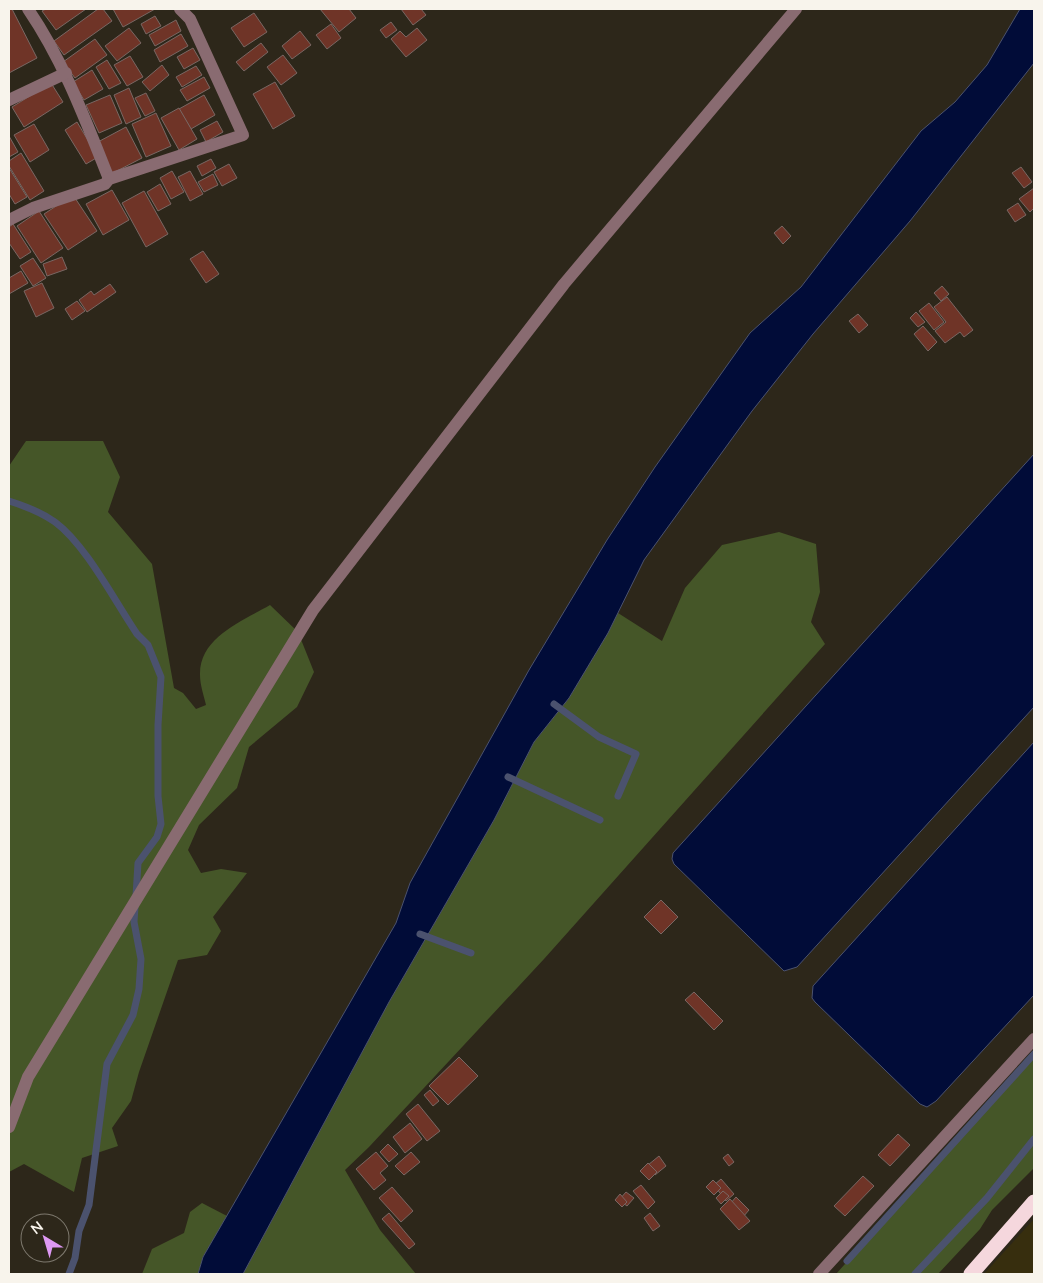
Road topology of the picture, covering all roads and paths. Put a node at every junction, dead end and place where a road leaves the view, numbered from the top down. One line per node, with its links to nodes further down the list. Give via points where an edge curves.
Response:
1 (28, 9): 4 (street, via 50,41)
2 (180, 9): 6 (street, via 190,20 243,135)
3 (796, 9): 9 (street, via 564,284 313,610 28,1077)
4 (66, 73): 5 (street); 6 (street)
5 (9, 100)
6 (109, 179): 7 (street, via 105,184 33,208)
7 (9, 220)
8 (1034, 1039): 11 (street)
9 (9, 1127)
10 (1034, 1202): 12 (highway)
11 (819, 1274)
12 (971, 1274)

